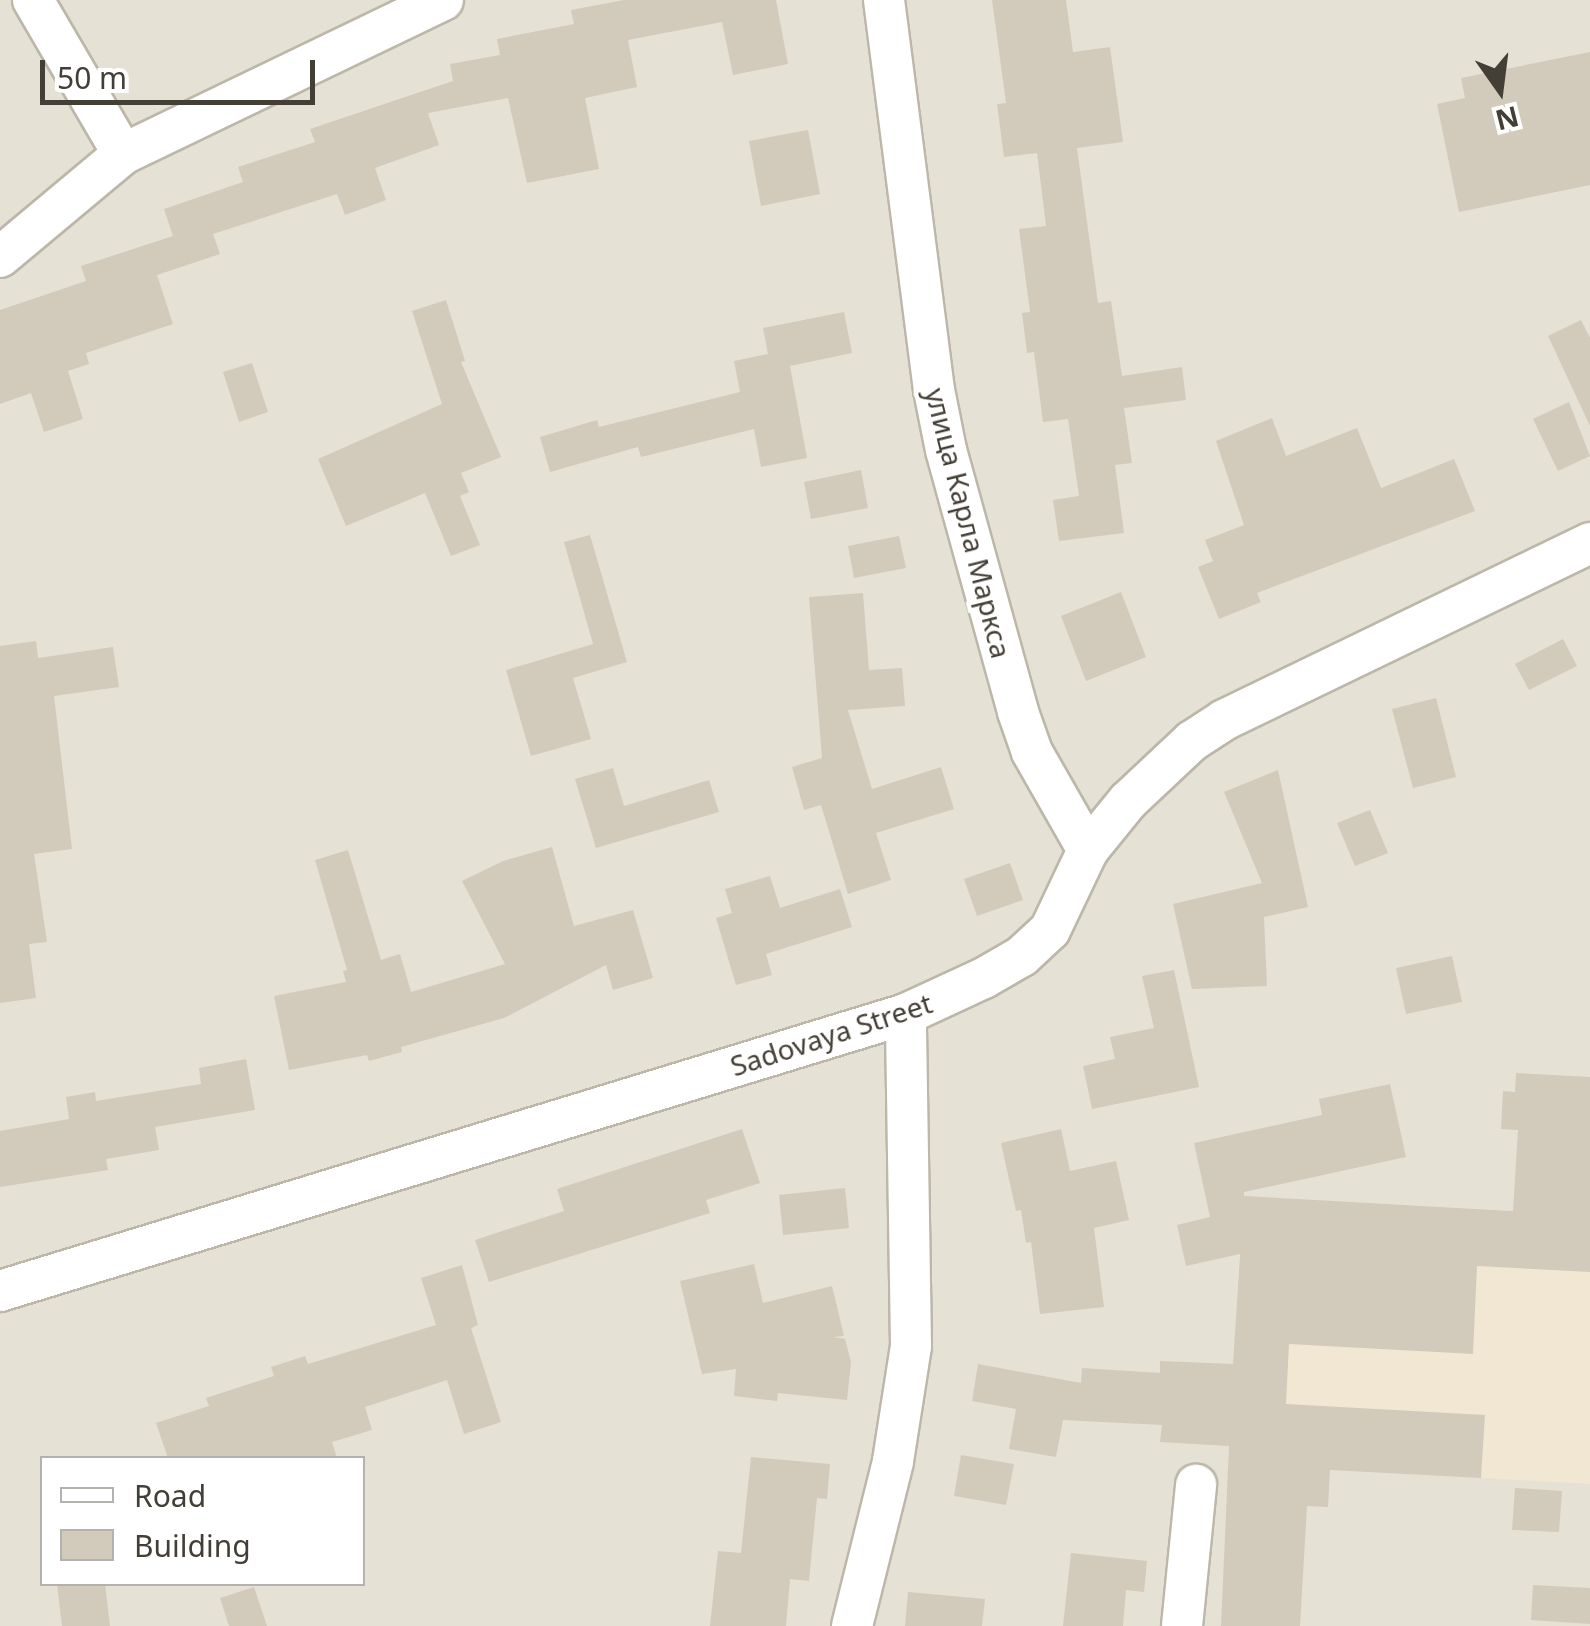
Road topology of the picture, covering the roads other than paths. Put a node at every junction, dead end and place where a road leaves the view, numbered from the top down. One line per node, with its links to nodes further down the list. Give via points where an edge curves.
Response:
1 (34, 0): 4 (street)
2 (443, 0): 4 (street)
3 (884, 0): 7 (street, улица Карла Маркса, via 946,450 1032,752)
4 (124, 154): 5 (street)
5 (0, 256)
6 (1590, 543): 7 (street, Sadovaya Street, via 1224,720 1164,764)
7 (1088, 850): 8 (street, Sadovaya Street, via 1050,930 1022,956)
8 (906, 1014): 9 (street, Sadovaya Street); 11 (street, via 911,1346 893,1461)
9 (0, 1291)
10 (1196, 1485): 12 (street)
11 (852, 1626)
12 (1182, 1626)

